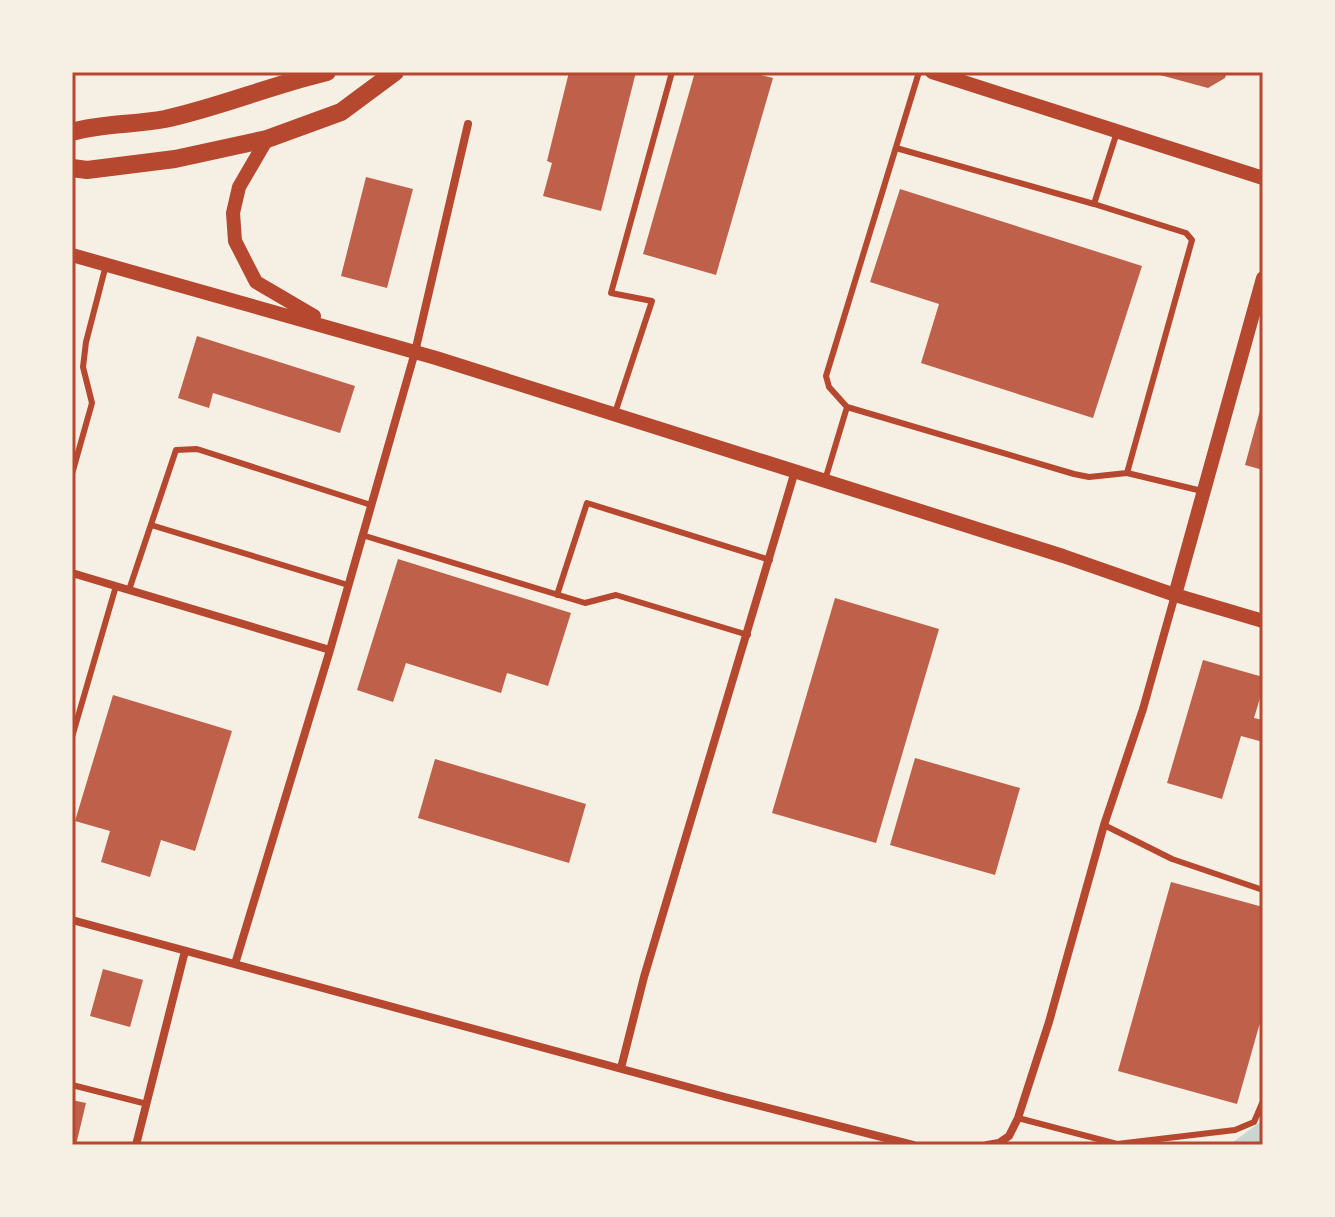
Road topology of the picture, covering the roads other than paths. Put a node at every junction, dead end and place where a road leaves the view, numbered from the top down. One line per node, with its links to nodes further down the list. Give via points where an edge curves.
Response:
1 (327, 72): 7 (highway, via 163,119)
2 (395, 72): 9 (highway, via 341,112)
3 (672, 72): 20 (lane, via 611,293 652,301)
4 (919, 72): 10 (lane)
5 (932, 72): 8 (street)
6 (468, 124): 18 (street)
7 (72, 132)
8 (1117, 132): 12 (street); 13 (lane)
9 (267, 139): 11 (highway, via 175,159); 17 (street, via 239,187 233,213 235,241 256,282)
10 (896, 148): 13 (lane); 19 (lane, via 826,376)
11 (72, 168)
12 (1263, 178)
13 (1094, 204): 22 (lane, via 1186,233 1192,240)
14 (72, 255): 15 (street)
15 (106, 265): 17 (street); 23 (lane, via 83,367 92,403)
16 (1263, 278): 25 (street)
17 (331, 327): 18 (street)
18 (415, 352): 20 (street); 26 (street)
19 (847, 407): 22 (lane, via 1074,474); 24 (lane)
20 (615, 414): 21 (street)
21 (795, 470): 24 (street); 29 (street)
22 (1127, 473): 25 (lane)
23 (72, 474)
24 (825, 480): 35 (street)
25 (1202, 491): 35 (street)
26 (371, 505): 27 (lane, via 186,449 176,450); 28 (street)
27 (151, 525): 31 (lane); 33 (lane)
28 (362, 535): 31 (street); 34 (lane)
29 (770, 560): 34 (lane, via 587,503); 37 (street)
30 (72, 573): 32 (street)
31 (348, 585): 38 (street)
32 (116, 586): 33 (street); 39 (lane)
33 (129, 590): 38 (street)
34 (557, 595): 37 (lane, via 585,603 616,595)
35 (1175, 595): 36 (street); 40 (street)
36 (1263, 621)
37 (748, 635): 45 (street)
38 (330, 650): 44 (street)
39 (72, 737)
40 (1104, 825): 41 (lane, via 1172,859); 49 (street)
41 (1263, 890)
42 (72, 920): 43 (street)
43 (185, 951): 44 (street); 48 (street)
44 (235, 964): 45 (street)
45 (621, 1068): 51 (street)
46 (72, 1085): 48 (lane)
47 (1263, 1101): 49 (lane, via 1254,1122 1235,1130 1117,1144)
48 (147, 1104): 50 (street)
49 (1018, 1118): 52 (street, via 1009,1136)
50 (136, 1145)
51 (913, 1145)
52 (987, 1145)

